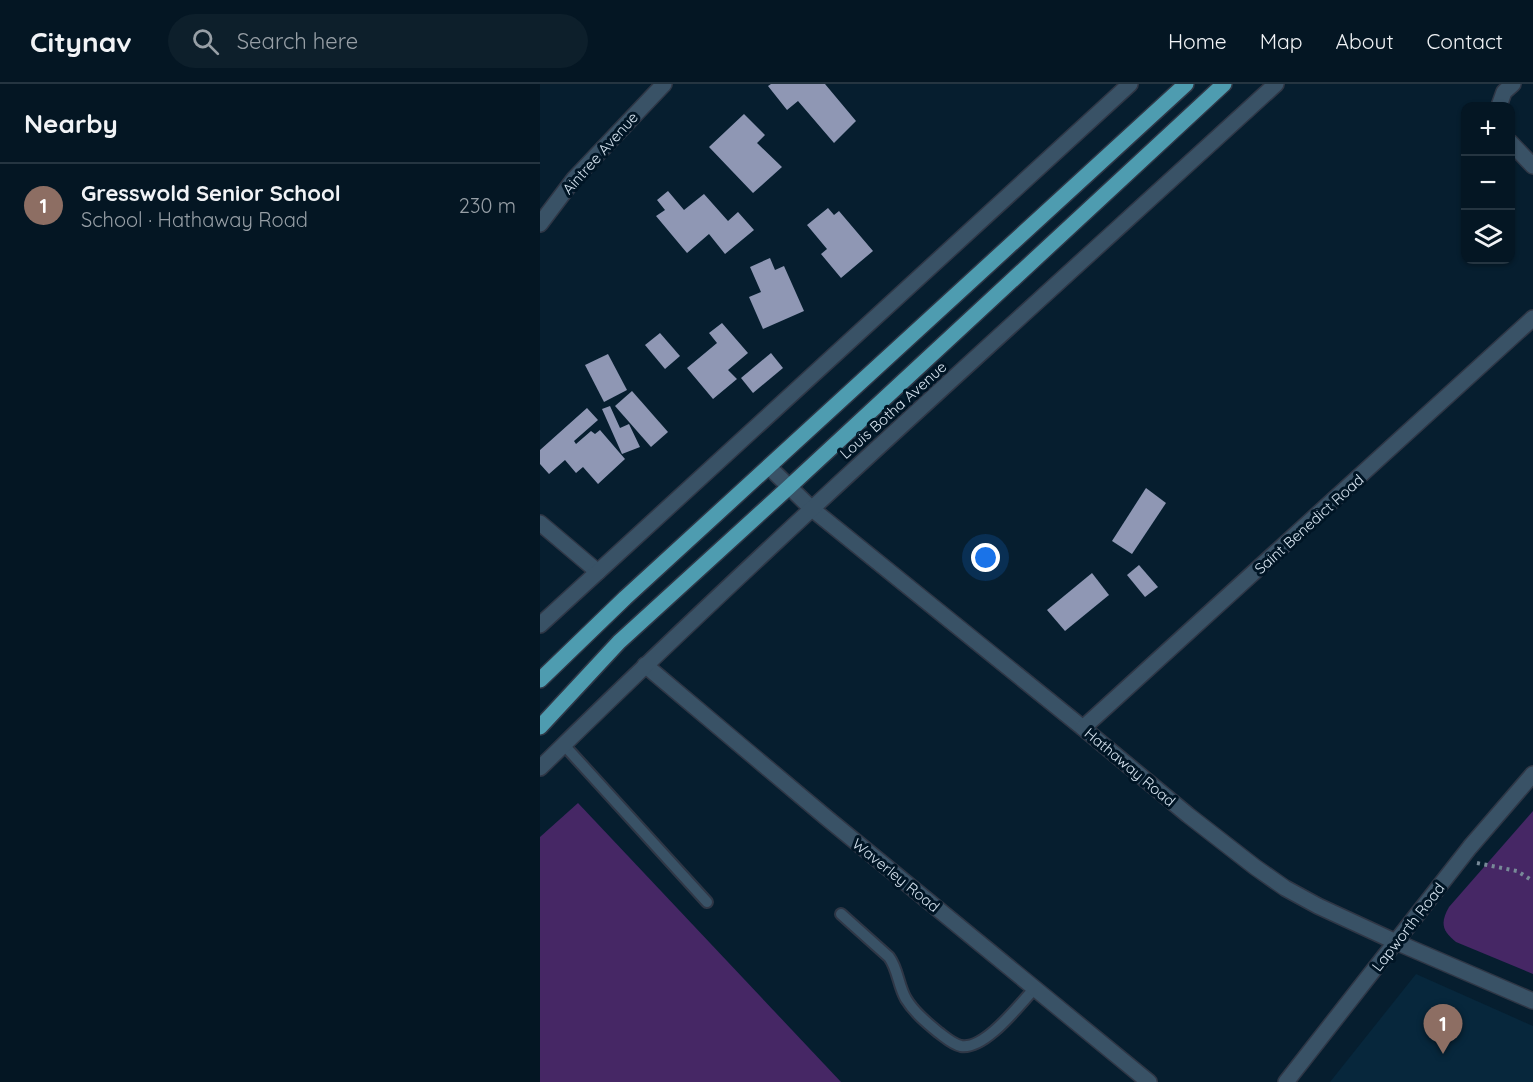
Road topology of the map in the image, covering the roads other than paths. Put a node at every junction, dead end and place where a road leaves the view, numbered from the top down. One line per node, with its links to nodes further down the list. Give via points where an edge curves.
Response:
1 (664, 84): 10 (street, Aintree Avenue, via 574,179)
2 (1130, 84): 16 (street)
3 (1186, 84): 12 (main road)
4 (1224, 84): 13 (main road, Louis Botha Avenue)
5 (1276, 84): 14 (street, Louis Botha Avenue)
6 (1513, 84): 7 (street)
7 (1500, 102)
8 (1515, 146): 9 (street)
9 (1533, 166)
10 (540, 224)
11 (1533, 318): 21 (street, Saint Benedict Road)
12 (769, 467): 13 (street, Hathaway Road); 19 (main road)
13 (789, 487): 14 (street, Hathaway Road); 20 (main road, Louis Botha Avenue, via 619,642)
14 (812, 509): 18 (street, Louis Botha Avenue); 21 (street, Hathaway Road)
15 (540, 523): 16 (street)
16 (597, 572): 17 (street)
17 (540, 625)
18 (645, 665): 22 (street, Louis Botha Avenue); 28 (street, Waverley Road)
19 (540, 680)
20 (540, 727)
21 (1083, 728): 27 (street, Hathaway Road, via 1188,815 1286,888)
22 (564, 745): 23 (street, Louis Botha Avenue); 25 (lane)
23 (540, 768)
24 (1533, 774): 27 (street, Lapworth Road)
25 (707, 902)
26 (841, 914): 28 (lane, via 895,964 910,1006 960,1046 972,1046 985,1039)
27 (1396, 942): 29 (street, Hathaway Road); 31 (street, Lapworth Road)
28 (1035, 988): 30 (street, Waverley Road)
29 (1533, 1001)
30 (1149, 1082)
31 (1286, 1082)

